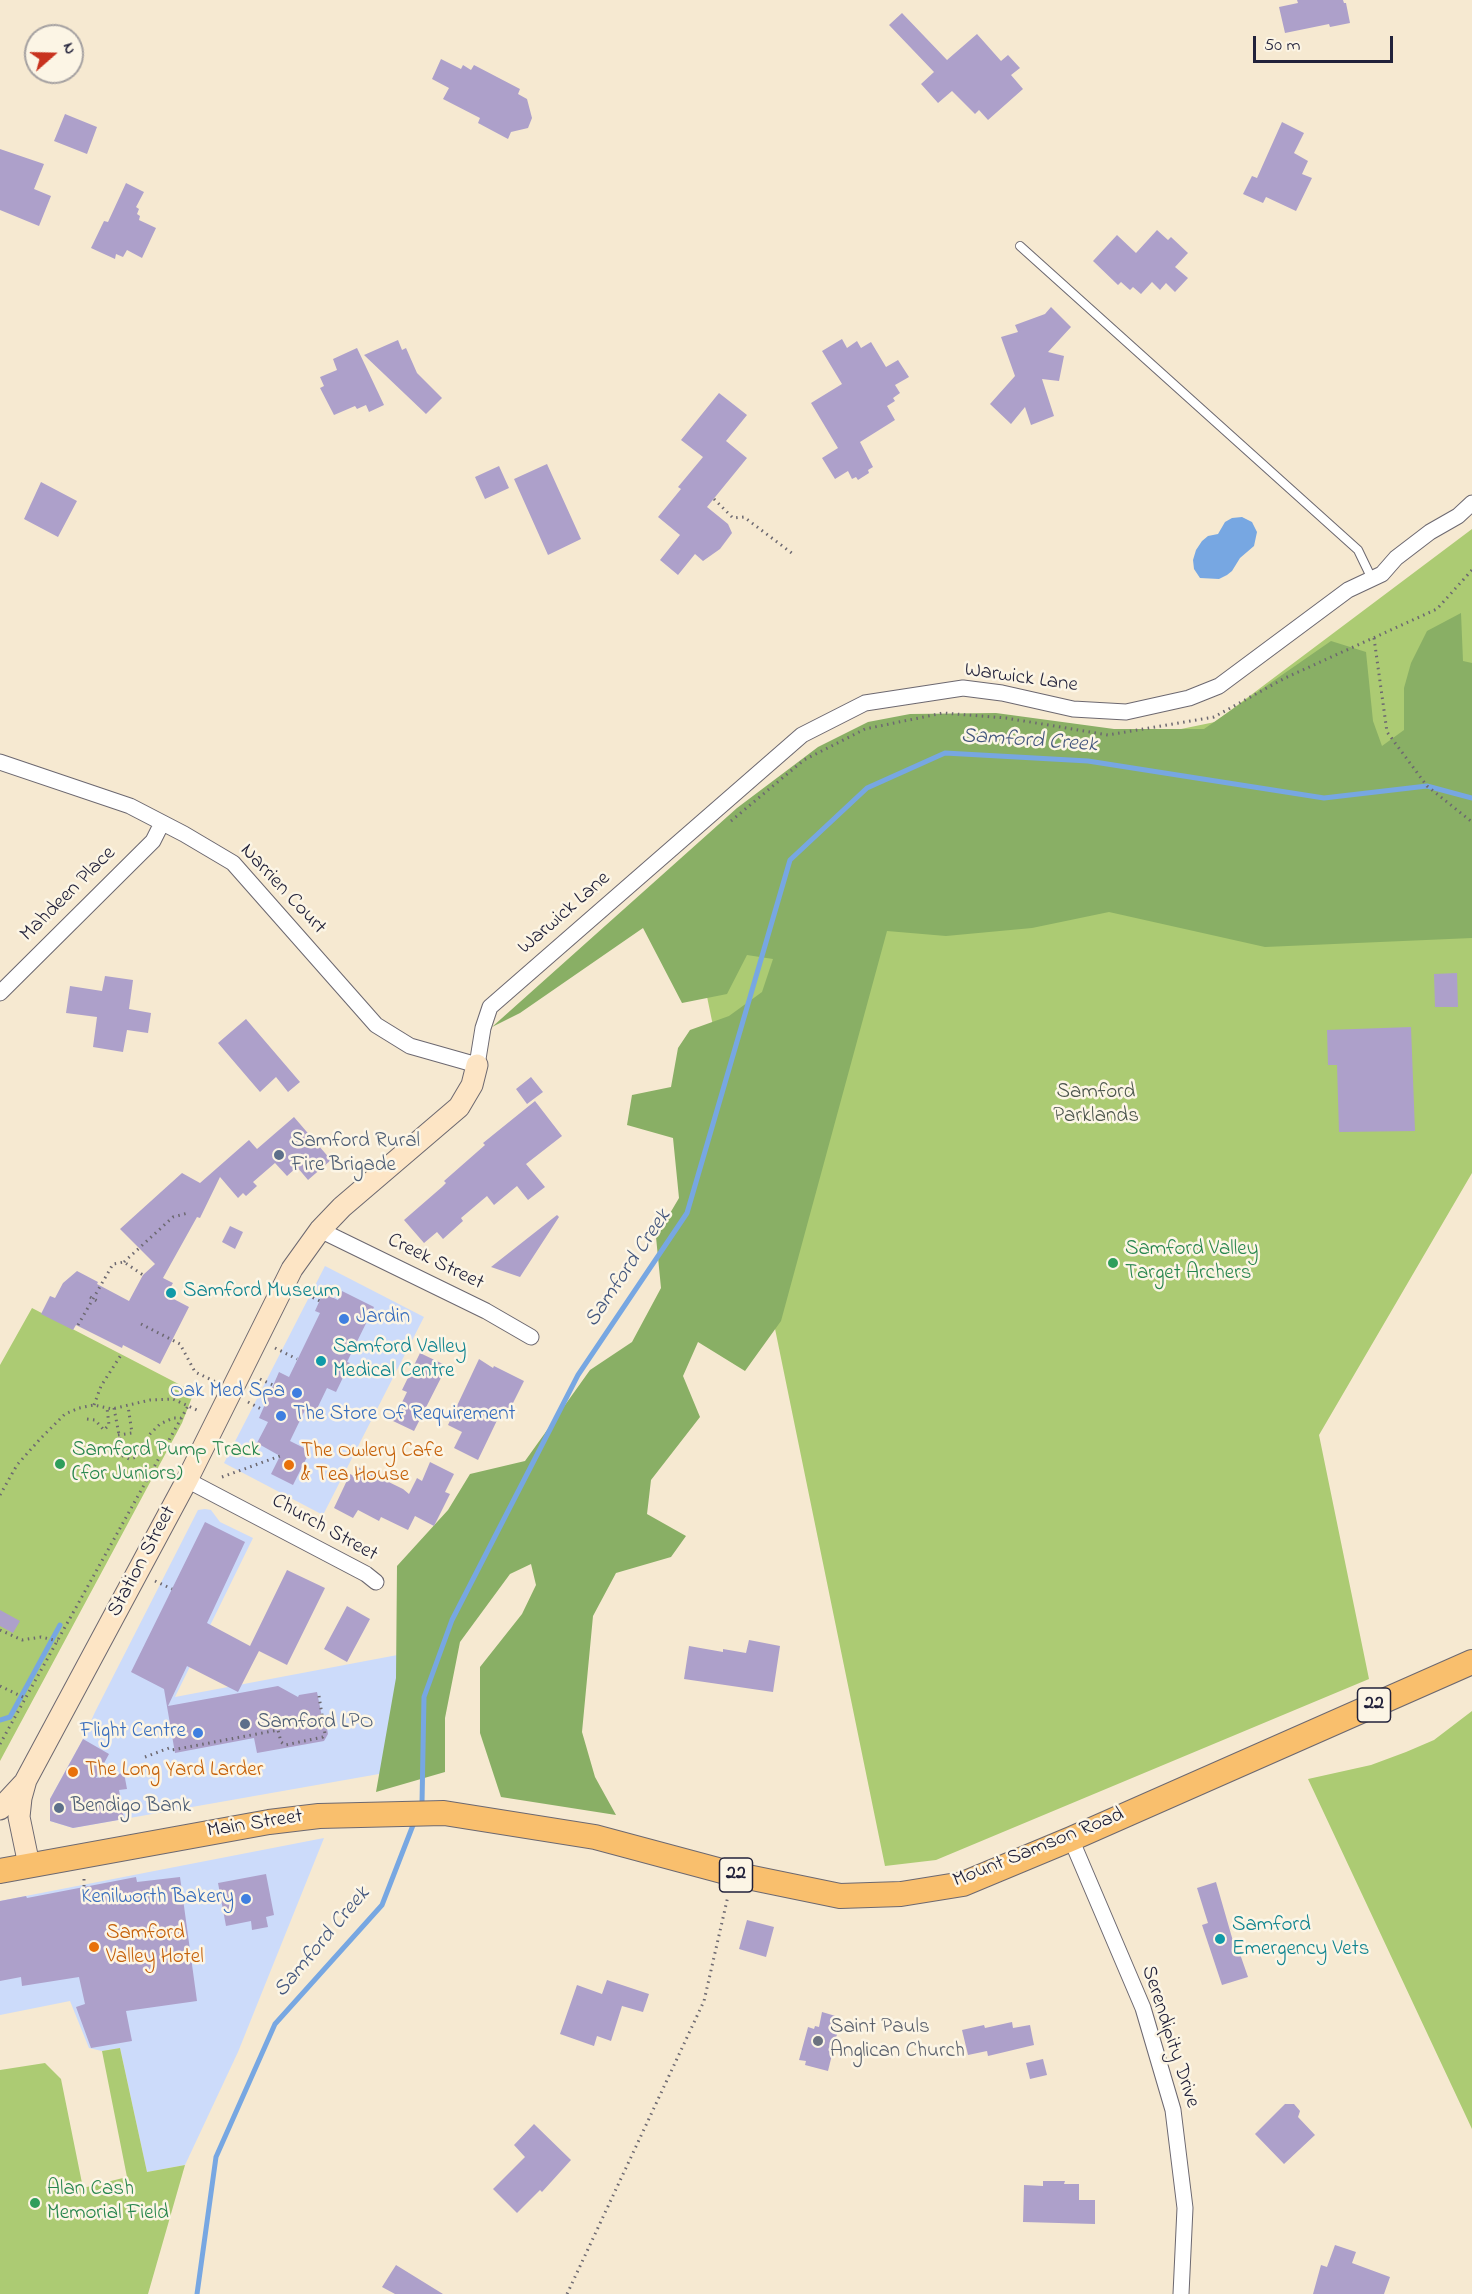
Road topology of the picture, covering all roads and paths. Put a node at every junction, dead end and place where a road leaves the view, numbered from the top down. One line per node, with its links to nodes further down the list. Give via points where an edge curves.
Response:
1 (1020, 246): 5 (lane, via 1358,550)
2 (714, 499): 4 (path, via 733,518 744,517)
3 (1472, 503): 5 (street, Warwick Lane)
4 (794, 554)
5 (1372, 579): 11 (street, Warwick Lane, via 1348,590 1219,686 1189,698 1126,712 1073,709 963,688 865,703 802,735 490,1007)
6 (1374, 638): 8 (path, via 1387,732 1427,786)
7 (0, 762): 9 (street, Narrien Court, via 130,806)
8 (1472, 822)
9 (162, 823): 10 (street, Mahdeen Place, via 153,841); 11 (street, Narrien Court, via 233,864 376,1025 410,1046)
10 (0, 993)
11 (477, 1065): 13 (street, Station Street, via 472,1085 459,1107)
12 (188, 1213): 14 (path, via 173,1217)
13 (320, 1230): 22 (street, Creek Street); 28 (street, Station Street, via 292,1269)
14 (124, 1262): 15 (path); 17 (path, via 112,1264)
15 (143, 1275)
16 (302, 1292): 18 (path)
17 (92, 1298): 19 (path); 21 (path)
18 (320, 1301)
19 (99, 1302)
20 (141, 1324): 28 (path, via 180,1344 195,1372)
21 (78, 1325)
22 (531, 1337)
23 (274, 1348): 25 (path)
24 (121, 1354): 30 (path)
25 (297, 1359)
26 (260, 1379): 27 (path)
27 (273, 1385)
28 (231, 1390): 38 (street, Station Street)
29 (248, 1402): 35 (path)
30 (94, 1405): 33 (path); 43 (path, via 65,1414 17,1465)
31 (128, 1406): 32 (path, via 173,1399); 34 (path); 39 (path, via 132,1433)
32 (188, 1406): 36 (path); 38 (path)
33 (107, 1408): 34 (path); 37 (path, via 109,1425 104,1430 95,1420)
34 (114, 1408): 39 (path)
35 (263, 1410)
36 (181, 1418): 39 (path, via 160,1424 147,1437 137,1457 123,1456); 48 (path)
37 (87, 1419)
38 (216, 1419): 42 (street, Station Street)
39 (118, 1435)
40 (280, 1456): 41 (path)
41 (222, 1477)
42 (187, 1480): 45 (street, Church Street); 55 (street, Station Street)
43 (0, 1495)
44 (155, 1581): 46 (path)
45 (376, 1582)
46 (172, 1590)
47 (0, 1630): 48 (path, via 22,1640)
48 (56, 1640): 52 (path)
49 (1472, 1662): 58 (main road, Mount Samson Road / 22)
50 (0, 1686): 52 (path)
51 (319, 1696): 54 (path, via 323,1737 285,1745 278,1730 169,1748)
52 (26, 1698): 53 (path)
53 (0, 1742)
54 (146, 1756)
55 (26, 1780): 56 (street, Station Street); 59 (street, Station Street, via 19,1817)
56 (0, 1809)
57 (512, 1823): 58 (main road, Mount Samson Road / 22, via 595,1837 733,1874 840,1896 901,1894 963,1884); 59 (main road, Main Street / 22, via 444,1813 320,1816)
58 (1071, 1839): 65 (street, Serendipity Drive, via 1143,2008 1173,2110 1185,2208)
59 (29, 1865): 60 (main road, Main Street / 22)
60 (0, 1871)
61 (84, 1879): 62 (path)
62 (84, 1887)
63 (728, 1896): 64 (path, via 704,2001)
64 (567, 2294)
65 (1181, 2294)

